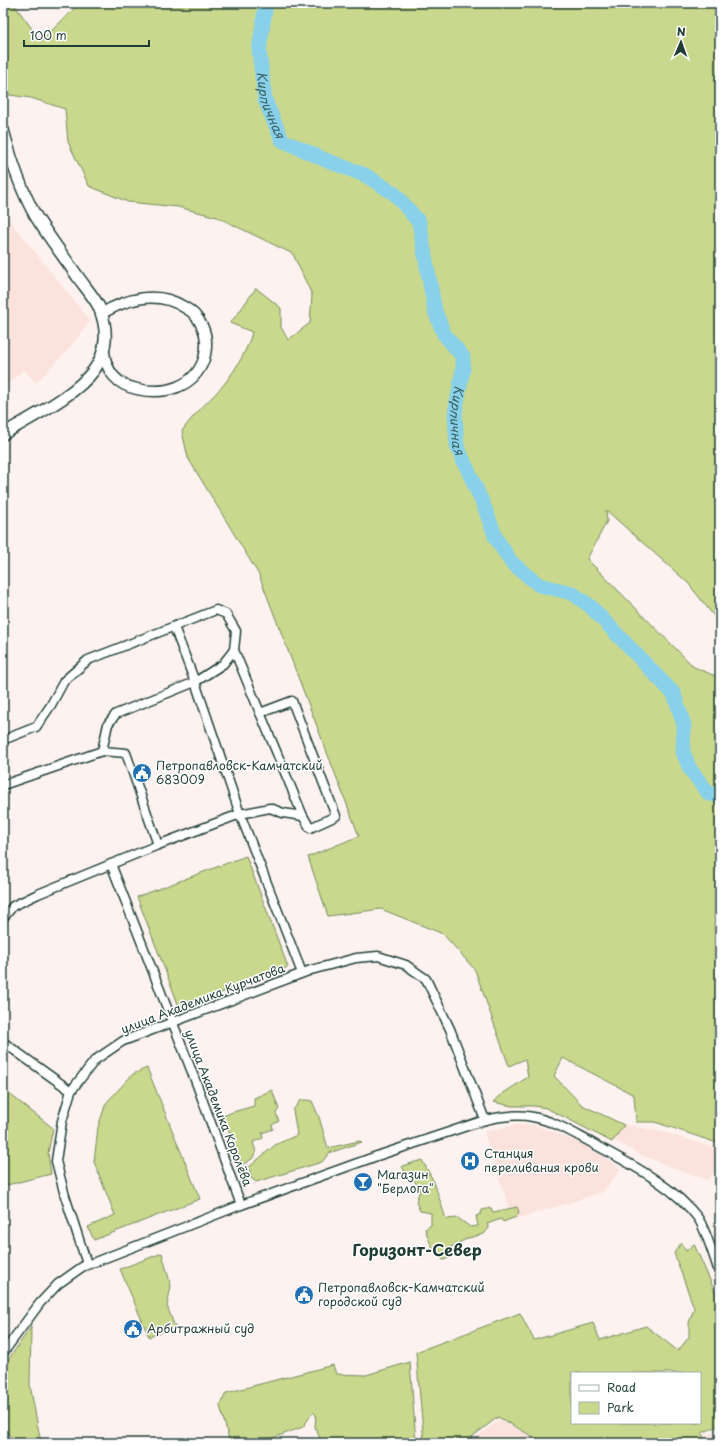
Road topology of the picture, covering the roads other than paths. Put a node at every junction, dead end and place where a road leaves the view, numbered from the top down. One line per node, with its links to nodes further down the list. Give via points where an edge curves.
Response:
1 (3, 130): 2 (main road, via 12,164 36,216)
2 (101, 314): 3 (main road, via 106,334); 3 (street, via 131,300 165,298 182,305 198,318 206,346 202,362 193,378 172,389 158,392 134,389 117,380 106,365)
3 (104, 352): 4 (main road, via 95,369 69,394)
4 (3, 434)
5 (174, 627): 6 (street, via 216,610 226,614 236,631); 7 (street, улица Академика Курчатова); 9 (street, via 88,660 64,681 36,727)
6 (234, 650): 7 (street, via 223,664); 8 (street)
7 (195, 682): 10 (street, via 116,714 108,724); 12 (street, улица Академика Курчатова)
8 (260, 713): 13 (street); 13 (street, via 292,701 336,816 310,828)
9 (3, 740)
10 (102, 751): 11 (street); 14 (street, via 126,753)
11 (3, 785)
12 (240, 814): 13 (street, via 270,808); 14 (street); 17 (street, улица Академика Курчатова)
13 (303, 816)
14 (158, 845): 15 (street)
15 (111, 864): 16 (street, via 13,906); 18 (street, улица Академика Королёва)
16 (3, 918)
17 (302, 973): 18 (street, улица Академика Курчатова); 21 (street, улица Академика Курчатова, via 356,958 378,956 406,965 426,979 450,1029)
18 (173, 1023): 20 (street, улица Академика Курчатова, via 123,1042 101,1056); 22 (street, улица Академика Королёва)
19 (3, 1042): 20 (street)
20 (71, 1091): 23 (street, улица Академика Курчатова, via 62,1121 56,1161)
21 (485, 1120): 22 (street); 24 (street, via 502,1116 528,1116 546,1120 608,1151 652,1178 680,1200 699,1220)
22 (241, 1205): 23 (street)
23 (87, 1264): 25 (street, via 71,1273 53,1289)
24 (720, 1275)
25 (3, 1353)

